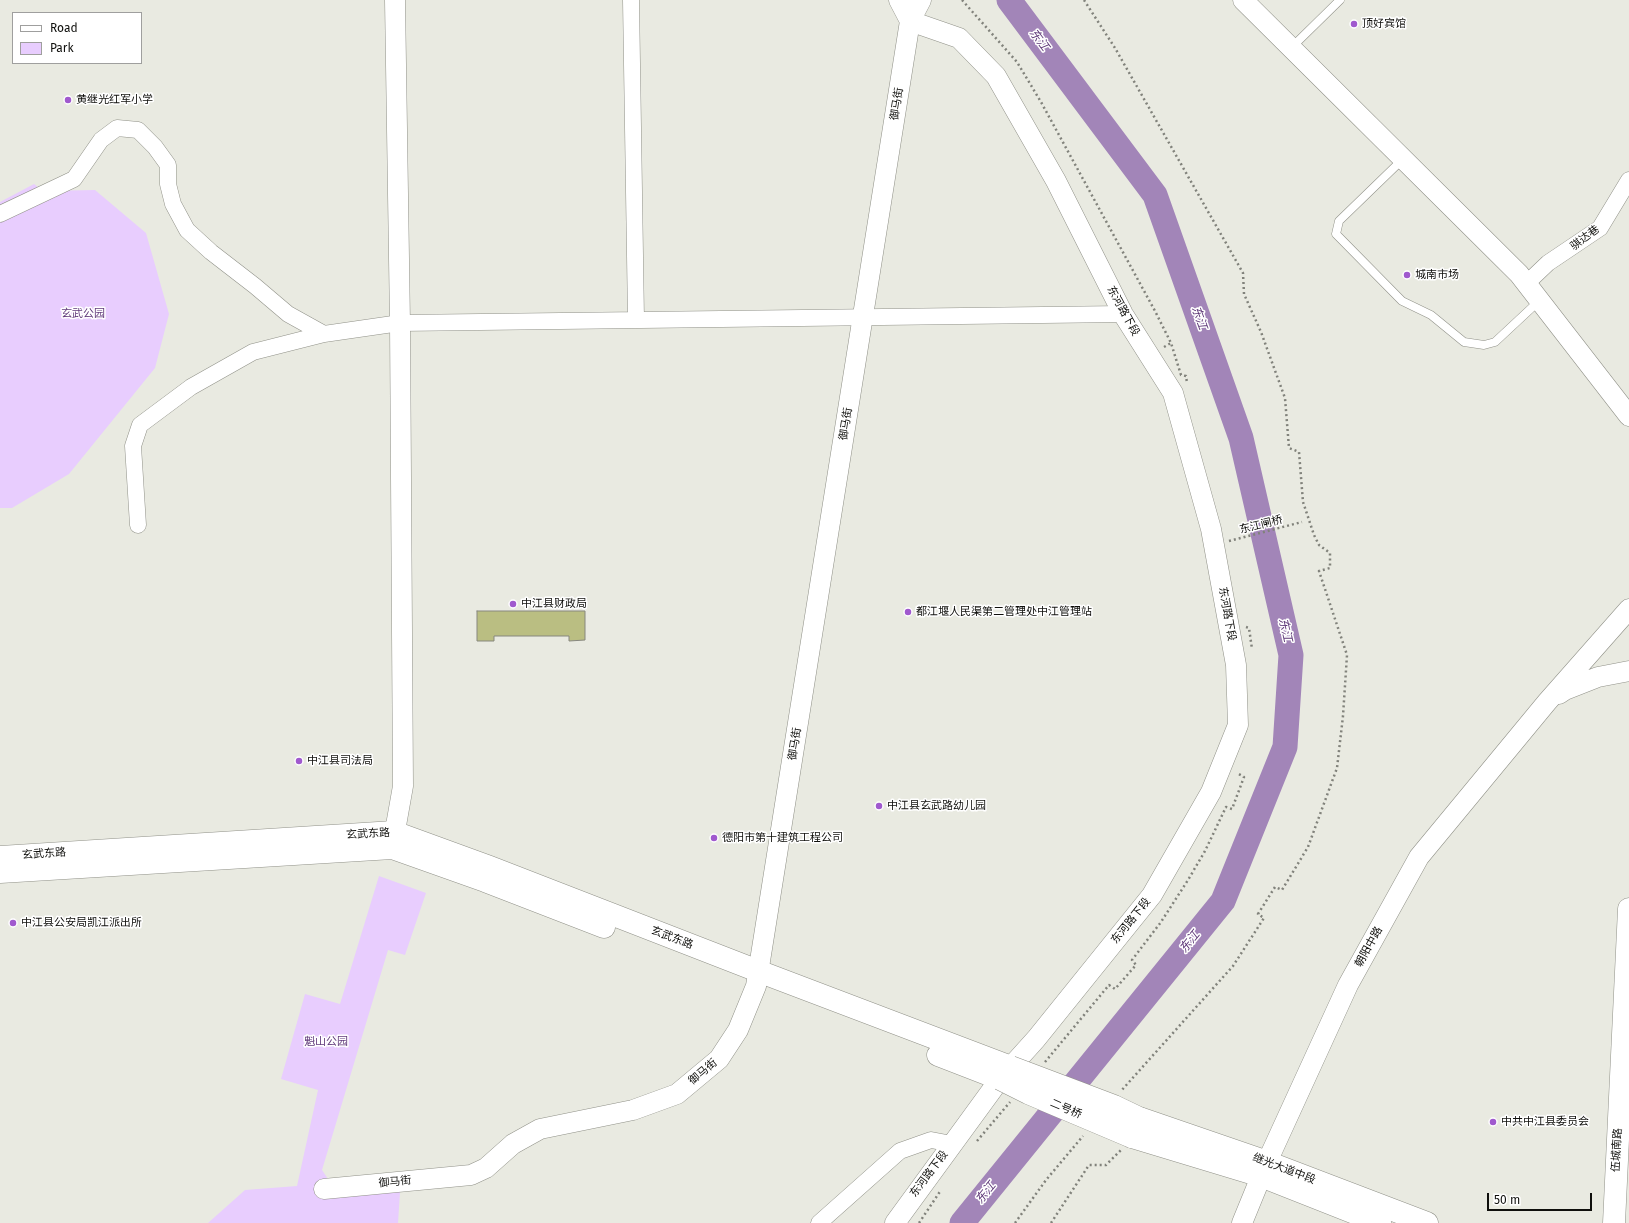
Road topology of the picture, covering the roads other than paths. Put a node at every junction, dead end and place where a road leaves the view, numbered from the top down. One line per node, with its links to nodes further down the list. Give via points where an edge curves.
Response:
1 (395, 0): 17 (street)
2 (631, 0): 16 (street)
3 (899, 0): 7 (street)
4 (921, 0): 7 (street, 御马街)
5 (1243, 0): 8 (street)
6 (1340, 0): 8 (lane)
7 (910, 21): 14 (street, 东河路下段, via 959,38 996,76 1056,181); 15 (street, 御马街)
8 (1291, 48): 9 (street)
9 (1403, 159): 12 (street); 13 (lane, via 1339,221 1336,234 1402,301 1431,315 1464,342 1484,345 1495,342)
10 (1629, 180): 12 (street, 骐达巷, via 1600,228 1548,264)
11 (0, 214): 18 (street, via 74,179 101,140 117,128 138,130 168,165 168,184 173,204 187,230 288,314)
12 (1527, 283): 13 (street)
13 (1540, 300): 19 (street)
14 (1123, 314): 15 (street); 29 (street, 东河路下段, via 1173,393 1207,514 1236,665 1238,725 1211,792 1152,895)
15 (863, 316): 16 (street); 28 (street, 御马街)
16 (636, 319): 17 (street)
17 (400, 323): 18 (street); 24 (street, via 404,786)
18 (324, 334): 20 (street, via 253,352 191,387 140,425 133,446)
19 (1629, 416)
20 (138, 525)
21 (1629, 609): 23 (street)
22 (1629, 671): 23 (street, via 1583,682)
23 (1547, 702): 32 (street, 朝阳中路, via 1419,857 1348,985)
24 (393, 840): 25 (main road, 玄武东路); 26 (main road, 玄武东路); 28 (main road, 玄武东路, via 490,867)
25 (0, 857)
26 (0, 872)
27 (1629, 909): 39 (main road, 伍城南路)
28 (757, 979): 29 (main road, 玄武东路); 33 (street, 御马街, via 738,1030 719,1059 677,1094 633,1110 540,1129 513,1144 486,1168 471,1175)
29 (1006, 1073): 30 (main road, 二号桥, bridge, via 1028,1093); 31 (street, 东河路下段)
30 (1135, 1131): 32 (main road, 继光大道中段)
31 (952, 1144): 34 (street, via 931,1140 900,1151); 35 (street, 东河路下段)
32 (1264, 1169): 36 (street, 朝阳中路); 37 (main road, 继光大道中段); 38 (main road, 继光大道中段)
33 (324, 1189)
34 (819, 1223)
35 (895, 1223)
36 (1242, 1223)
37 (1380, 1223)
38 (1427, 1223)
39 (1614, 1223)

